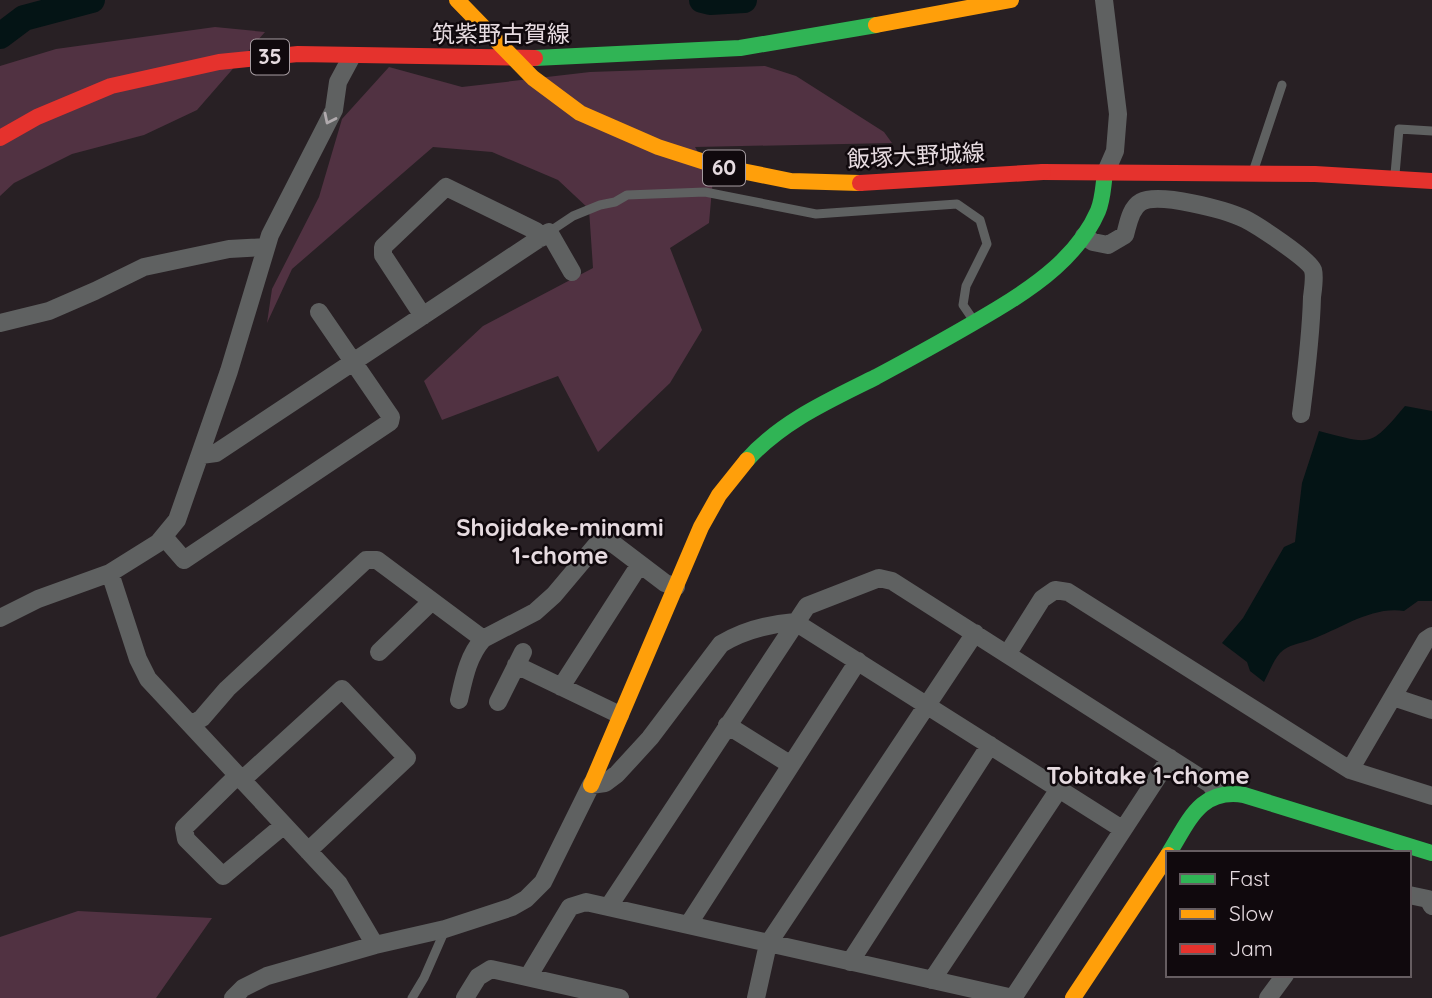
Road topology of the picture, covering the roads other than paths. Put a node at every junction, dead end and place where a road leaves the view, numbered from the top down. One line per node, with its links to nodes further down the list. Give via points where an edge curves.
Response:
1 (457, 0): 8 (main road, 飯塚大野城線 / 60, bridge, via 533,78 580,113 657,147 717,166 791,181 877,184 1043,172)
2 (1012, 0): 4 (main road, 筑紫野古賀線 / 35, via 740,48 555,58)
3 (1104, 0): 8 (street, via 1118,114 1115,151)
4 (352, 56): 7 (main road, 筑紫野古賀線 / 35, via 298,54 219,62 111,86); 14 (street, one-way to 14, via 338,82 334,110)
5 (1282, 85): 9 (lane)
6 (1432, 131): 10 (lane, via 1399,129)
7 (0, 138)
8 (1105, 174): 9 (main road, 飯塚大野城線 / 60); 13 (main road, via 1097,214)
9 (1253, 175): 10 (main road, 飯塚大野城線 / 60)
10 (1395, 179): 11 (main road, 飯塚大野城線 / 60)
11 (1432, 181)
12 (545, 235): 15 (street); 17 (street); 17 (street, via 446,187 383,247 383,255); 19 (lane, via 573,216 627,195 705,192 816,214 957,204 980,220 987,244 963,305)
13 (1084, 236): 19 (main road, via 1048,276); 21 (street, via 1108,245 1125,235 1140,203 1160,198 1244,219 1304,259 1313,271 1313,281)
14 (266, 247): 18 (street, via 229,249 144,267 49,311); 22 (street)
15 (572, 272)
16 (319, 312): 20 (street)
17 (423, 316): 20 (street)
18 (0, 323)
19 (975, 323): 26 (main road, via 795,419 760,445 711,506)
20 (354, 362): 22 (street, via 216,453); 23 (street, via 390,422 184,560)
21 (1301, 414)
22 (201, 455): 23 (street, via 177,520)
23 (164, 537): 25 (street)
24 (640, 564): 26 (street); 32 (street, via 611,542 597,544 535,612); 36 (street)
25 (110, 573): 28 (street); 43 (street, via 148,679)
26 (676, 587): 42 (main road)
27 (430, 601): 32 (street); 33 (street); 43 (street, via 377,560 366,560)
28 (0, 618)
29 (795, 622): 30 (street, via 807,606 879,578 892,581); 35 (street); 44 (street); 50 (street, via 757,628 721,644 617,775)
30 (975, 633): 34 (street); 40 (street)
31 (1432, 636): 37 (street)
32 (483, 639): 38 (street, via 468,664)
33 (379, 652)
34 (1007, 653): 46 (street); 48 (street, via 1042,599 1055,590 1068,592)
35 (858, 661): 40 (street); 47 (street)
36 (561, 687): 39 (street, via 520,658); 42 (street)
37 (1393, 697): 41 (street); 48 (street)
38 (458, 700)
39 (498, 702)
40 (926, 704): 45 (street); 65 (street)
41 (1432, 710)
42 (620, 715): 50 (main road)
43 (191, 725): 49 (street)
44 (727, 725): 47 (street); 61 (street)
45 (990, 745): 51 (street); 67 (street)
46 (1170, 758): 52 (street); 55 (street)
47 (791, 765): 63 (street)
48 (1350, 770): 53 (street)
49 (240, 778): 54 (street); 54 (street, via 184,828 186,839 223,876); 56 (street, via 342,690 407,758)
50 (591, 785): 64 (street, via 536,891 512,906)
51 (1059, 789): 55 (street); 70 (street)
52 (1217, 793): 57 (main road, via 1205,800); 58 (main road, via 1235,792)
53 (1432, 796)
54 (284, 825): 56 (street)
55 (1122, 829): 77 (street)
56 (308, 851): 66 (street, via 339,884)
57 (1171, 851)
58 (1432, 853)
59 (1166, 858): 78 (main road)
60 (1411, 896): 62 (street, via 1428,900)
61 (609, 906): 63 (street); 68 (street, via 586,902 570,907)
62 (1432, 906)
63 (688, 925): 65 (street)
64 (445, 929): 66 (street); 73 (lane)
65 (768, 944): 67 (street); 76 (street)
66 (374, 946): 72 (street, via 267,976)
67 (850, 962): 70 (street)
68 (528, 976): 71 (street); 74 (street, via 491,969 478,978)
69 (1284, 977): 79 (street)
70 (932, 980): 77 (street)
71 (561, 992): 75 (street)
72 (233, 998)
73 (412, 998)
74 (466, 998)
75 (620, 998)
76 (756, 998)
77 (1013, 998)
78 (1073, 998)
79 (1268, 998)

